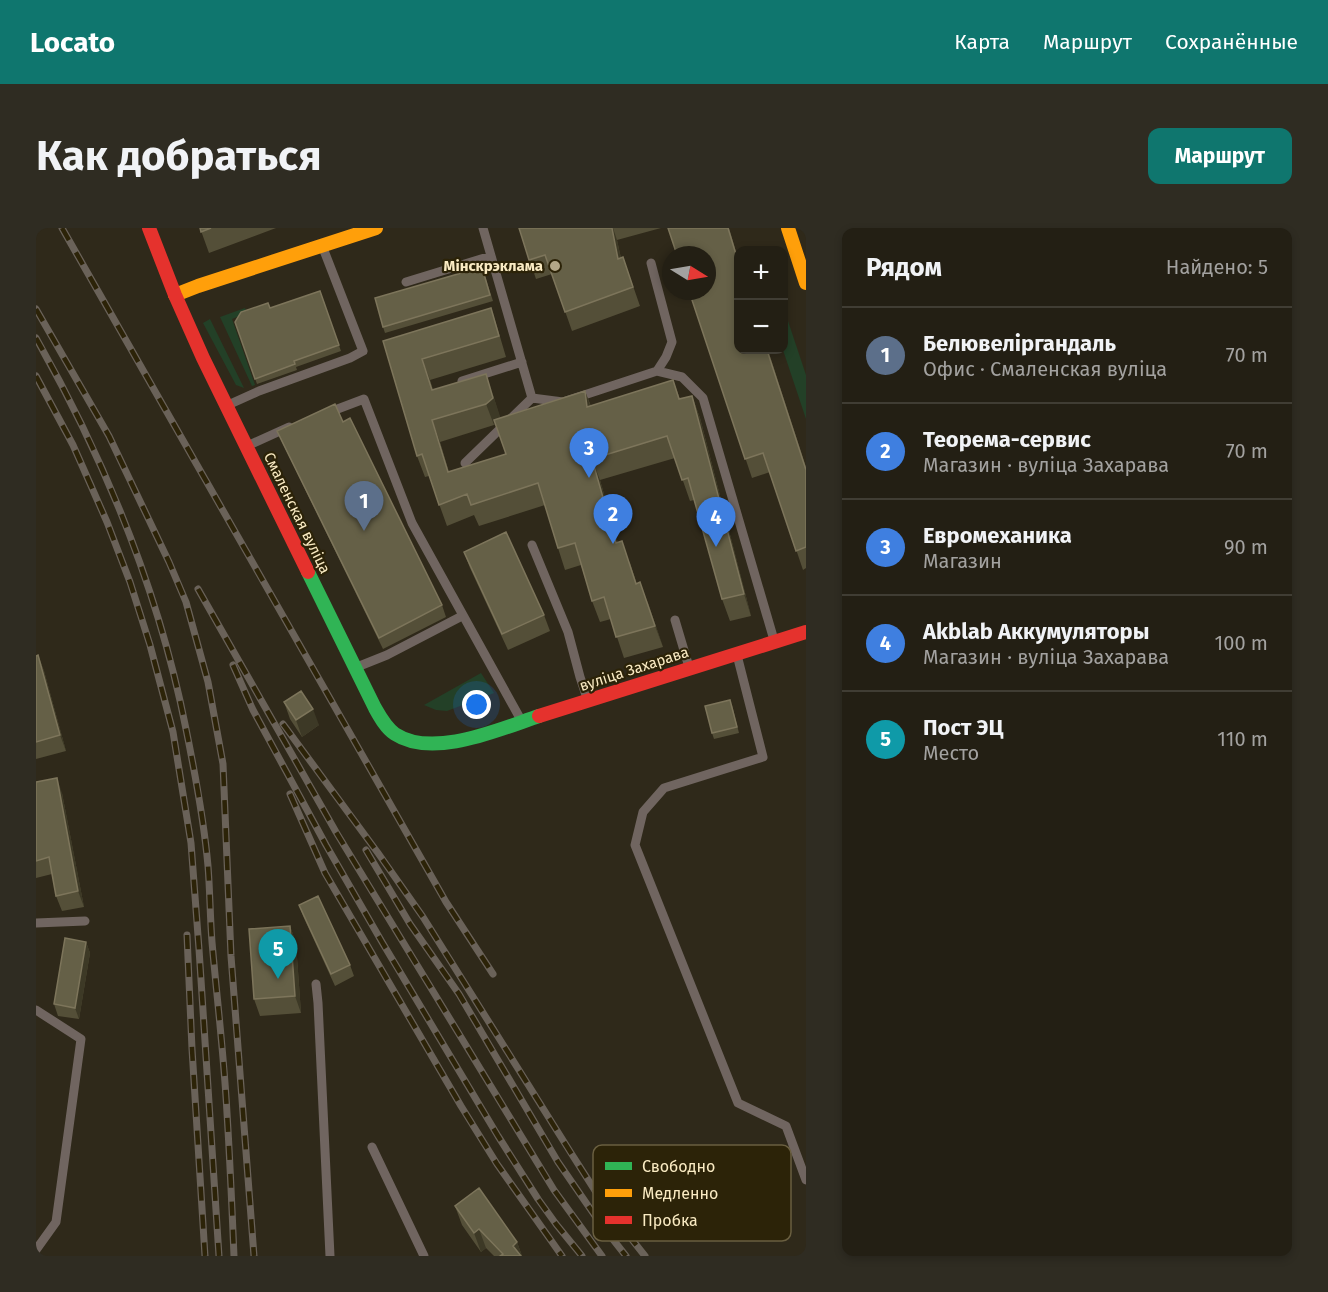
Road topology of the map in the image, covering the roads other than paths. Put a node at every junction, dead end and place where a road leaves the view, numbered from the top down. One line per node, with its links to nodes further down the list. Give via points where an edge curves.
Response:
1 (149, 228): 10 (main road, Смаленская вуліца)
2 (376, 228): 5 (main road)
3 (483, 228): 6 (lane)
4 (788, 228): 9 (main road)
5 (322, 245): 10 (main road); 15 (lane, via 363,351)
6 (491, 256): 8 (lane); 11 (lane, via 504,313)
7 (651, 263): 12 (lane, via 672,342)
8 (406, 282)
9 (806, 283)
10 (174, 295): 15 (main road, Смаленская вуліца)
11 (522, 362): 13 (lane); 14 (lane)
12 (657, 371): 14 (lane, via 563,402); 24 (lane, via 682,377 703,398)
13 (454, 384)
14 (532, 398): 19 (lane)
15 (226, 406): 18 (main road, Смаленская вуліца)
16 (321, 416): 21 (lane, via 364,399 412,523)
17 (299, 423): 18 (lane)
18 (246, 446): 26 (main road, Смаленская вуліца)
19 (465, 463)
20 (532, 545): 28 (lane, via 568,632)
21 (462, 616): 26 (lane); 29 (lane)
22 (675, 620): 27 (lane)
23 (806, 632): 24 (main road, вуліца Захарава)
24 (775, 642): 25 (main road, вуліца Захарава)
25 (736, 654): 27 (main road, вуліца Захарава); 36 (lane, via 763,757 664,788 643,812 635,845 738,1103 786,1126)
26 (355, 668): 30 (main road, Смаленская вуліца, via 375,708 394,734 434,744)
27 (690, 668): 28 (main road, вуліца Захарава)
28 (588, 701): 29 (main road, вуліца Захарава)
29 (522, 722): 30 (main road, вуліца Захарава)
30 (472, 737)
31 (85, 921): 32 (lane)
32 (36, 923)
33 (316, 984): 38 (lane)
34 (36, 1010): 37 (lane, via 81,1039 56,1222)
35 (372, 1147): 39 (lane)
36 (806, 1180)
37 (36, 1250)
38 (330, 1256)
39 (424, 1256)

